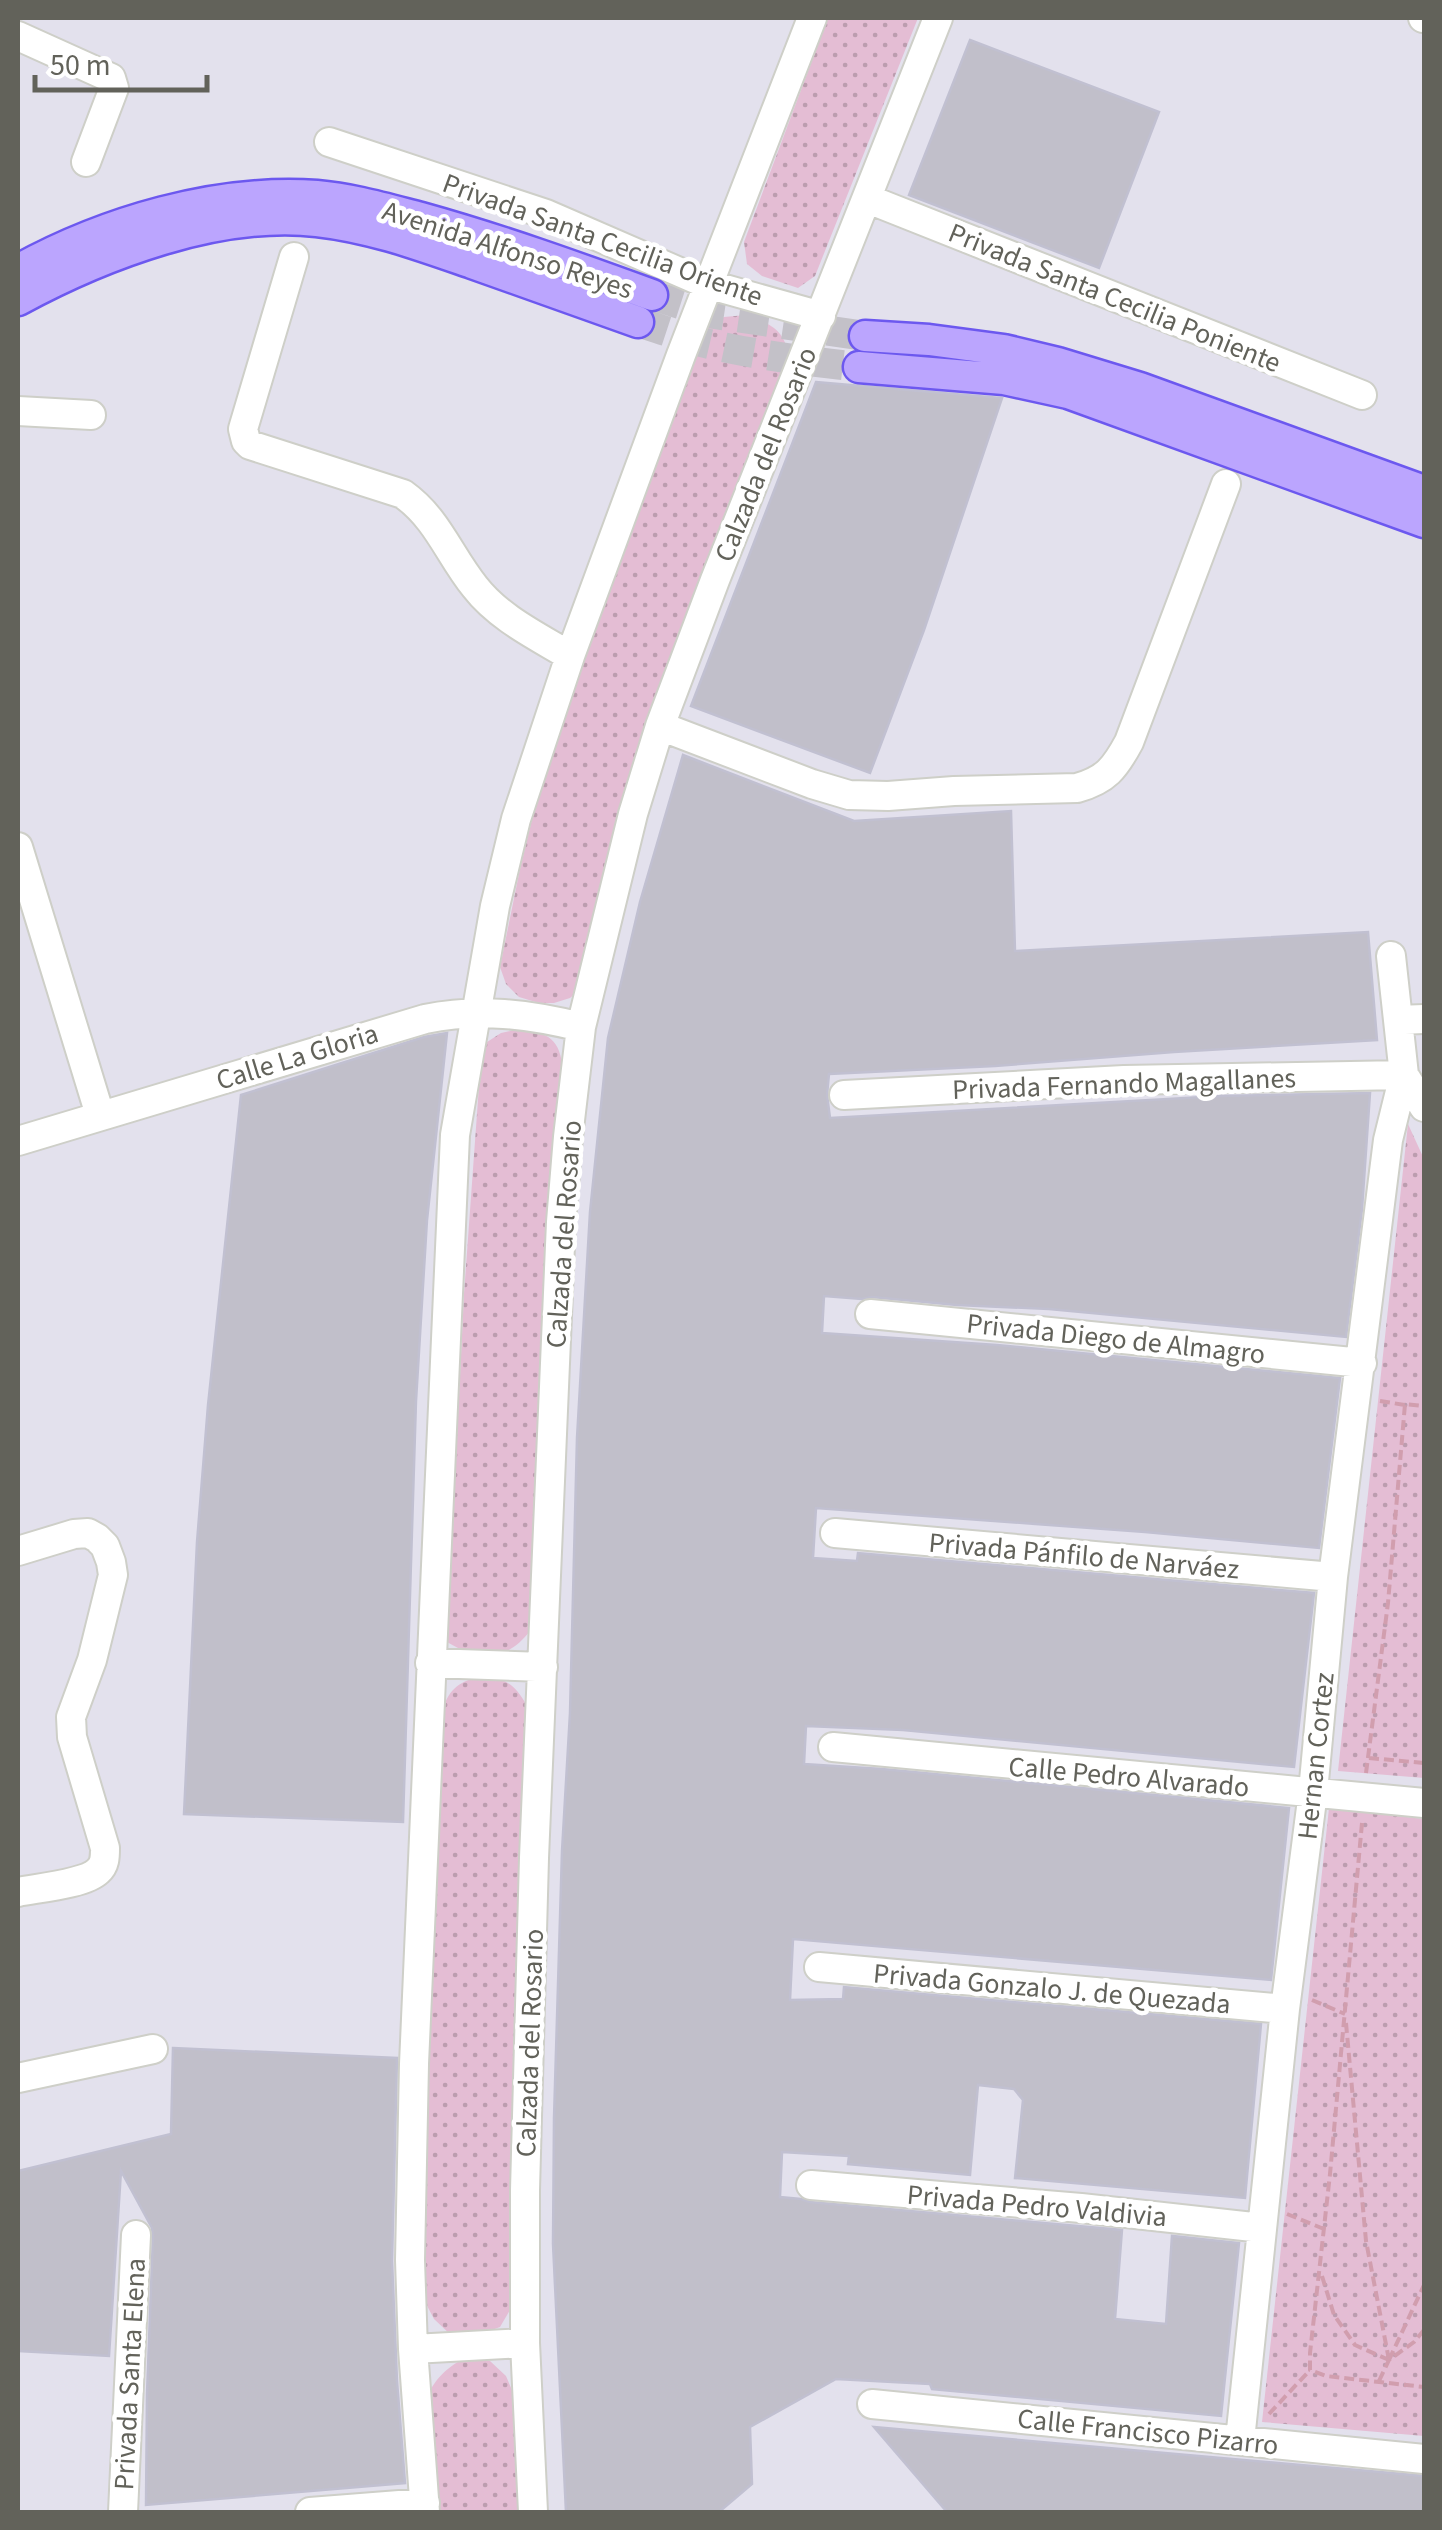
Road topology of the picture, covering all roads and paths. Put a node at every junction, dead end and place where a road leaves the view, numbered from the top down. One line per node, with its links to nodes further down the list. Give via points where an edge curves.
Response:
1 (812, 18): 9 (street)
2 (938, 18): 6 (street, Calzada del Rosario)
3 (18, 36): 5 (street, via 111,78 114,88)
4 (329, 142): 9 (street, Privada Santa Cecilia Oriente, via 546,214)
5 (86, 162)
6 (868, 199): 11 (street, Calzada del Rosario); 14 (street, Privada Santa Cecilia Poniente)
7 (294, 256): 20 (street, via 243,430 250,445 404,494 421,507 475,588)
8 (18, 270): 10 (main road, Avenida Alfonso Reyes, via 111,228 195,205 318,196 495,238 645,308 393,236 270,220 202,229 121,252)
9 (707, 284): 11 (street, Privada Santa Cecilia Oriente); 20 (street)
10 (18, 300)
11 (821, 316): 21 (street, Calzada del Rosario)
12 (865, 336): 18 (main road, via 1004,350 1058,363)
13 (859, 367): 19 (main road, via 1004,379 1068,394)
14 (1362, 396)
15 (18, 411): 16 (street)
16 (91, 416)
17 (1226, 484): 21 (street, via 1129,742 1110,772 1094,783 849,795)
18 (1424, 491)
19 (1424, 522)
20 (570, 656): 24 (street, via 516,819)
21 (660, 726): 26 (street, Calzada del Rosario)
22 (18, 847): 30 (street)
23 (1391, 956): 25 (street)
24 (478, 1012): 26 (street, Calle La Gloria); 30 (street, Calle La Gloria, via 390,1028); 38 (street, via 455,1135)
25 (1411, 1019): 27 (street)
26 (581, 1027): 39 (street, Calzada del Rosario, via 561,1222)
27 (1404, 1074): 28 (street, Privada Fernando Magallanes); 29 (street); 33 (street, Hernan Cortez, via 1388,1140)
28 (844, 1095)
29 (1424, 1108)
30 (100, 1115): 31 (street, Calle La Gloria)
31 (18, 1141)
32 (870, 1314): 33 (street, Privada Diego de Almagro)
33 (1362, 1363): 37 (street, Hernan Cortez)
34 (1424, 1406): 41 (path, via 1404,1404)
35 (836, 1533): 37 (street, Privada Pánfilo de Narváez)
36 (18, 1551): 47 (street, via 88,1533 105,1546 113,1575 71,1717 104,1860 88,1878)
37 (1334, 1577): 44 (street, Hernan Cortez)
38 (430, 1663): 39 (street); 61 (street, via 413,2083)
39 (543, 1667): 60 (street, Calzada del Rosario)
40 (833, 1747): 44 (street, Calle Pedro Alvarado)
41 (1368, 1758): 42 (path); 43 (path)
42 (1424, 1762)
43 (1366, 1773)
44 (1313, 1792): 45 (street, Calle Pedro Alvarado); 49 (street, Hernan Cortez)
45 (1424, 1803)
46 (1362, 1822): 50 (path)
47 (18, 1892)
48 (819, 1967): 49 (street, Privada Gonzalo J. de Quezada)
49 (1286, 2000): 50 (path); 54 (street, Hernan Cortez)
50 (1344, 2013): 55 (path); 62 (path, via 1366,2241)
51 (153, 2048): 52 (street)
52 (18, 2078)
53 (811, 2185): 54 (street, Privada Pedro Valdivia)
54 (1263, 2216): 55 (path); 67 (street, Hernan Cortez)
55 (1324, 2229): 57 (path)
56 (136, 2235): 70 (street, Privada Santa Elena)
57 (1320, 2270): 62 (path, via 1334,2315 1355,2345); 63 (path)
58 (1424, 2286): 62 (path)
59 (1424, 2330): 62 (path)
60 (525, 2343): 61 (street); 72 (street, Calzada del Rosario)
61 (413, 2349): 69 (street)
62 (1389, 2360): 64 (path)
63 (1310, 2370): 64 (path); 67 (path, via 1266,2416)
64 (1378, 2381): 65 (path)
65 (1424, 2387)
66 (872, 2404): 67 (street, Calle Francisco Pizarro)
67 (1242, 2427): 68 (street, Calle Francisco Pizarro)
68 (1424, 2459)
69 (425, 2508): 71 (street)
70 (123, 2512)
71 (310, 2512)
72 (533, 2512)

